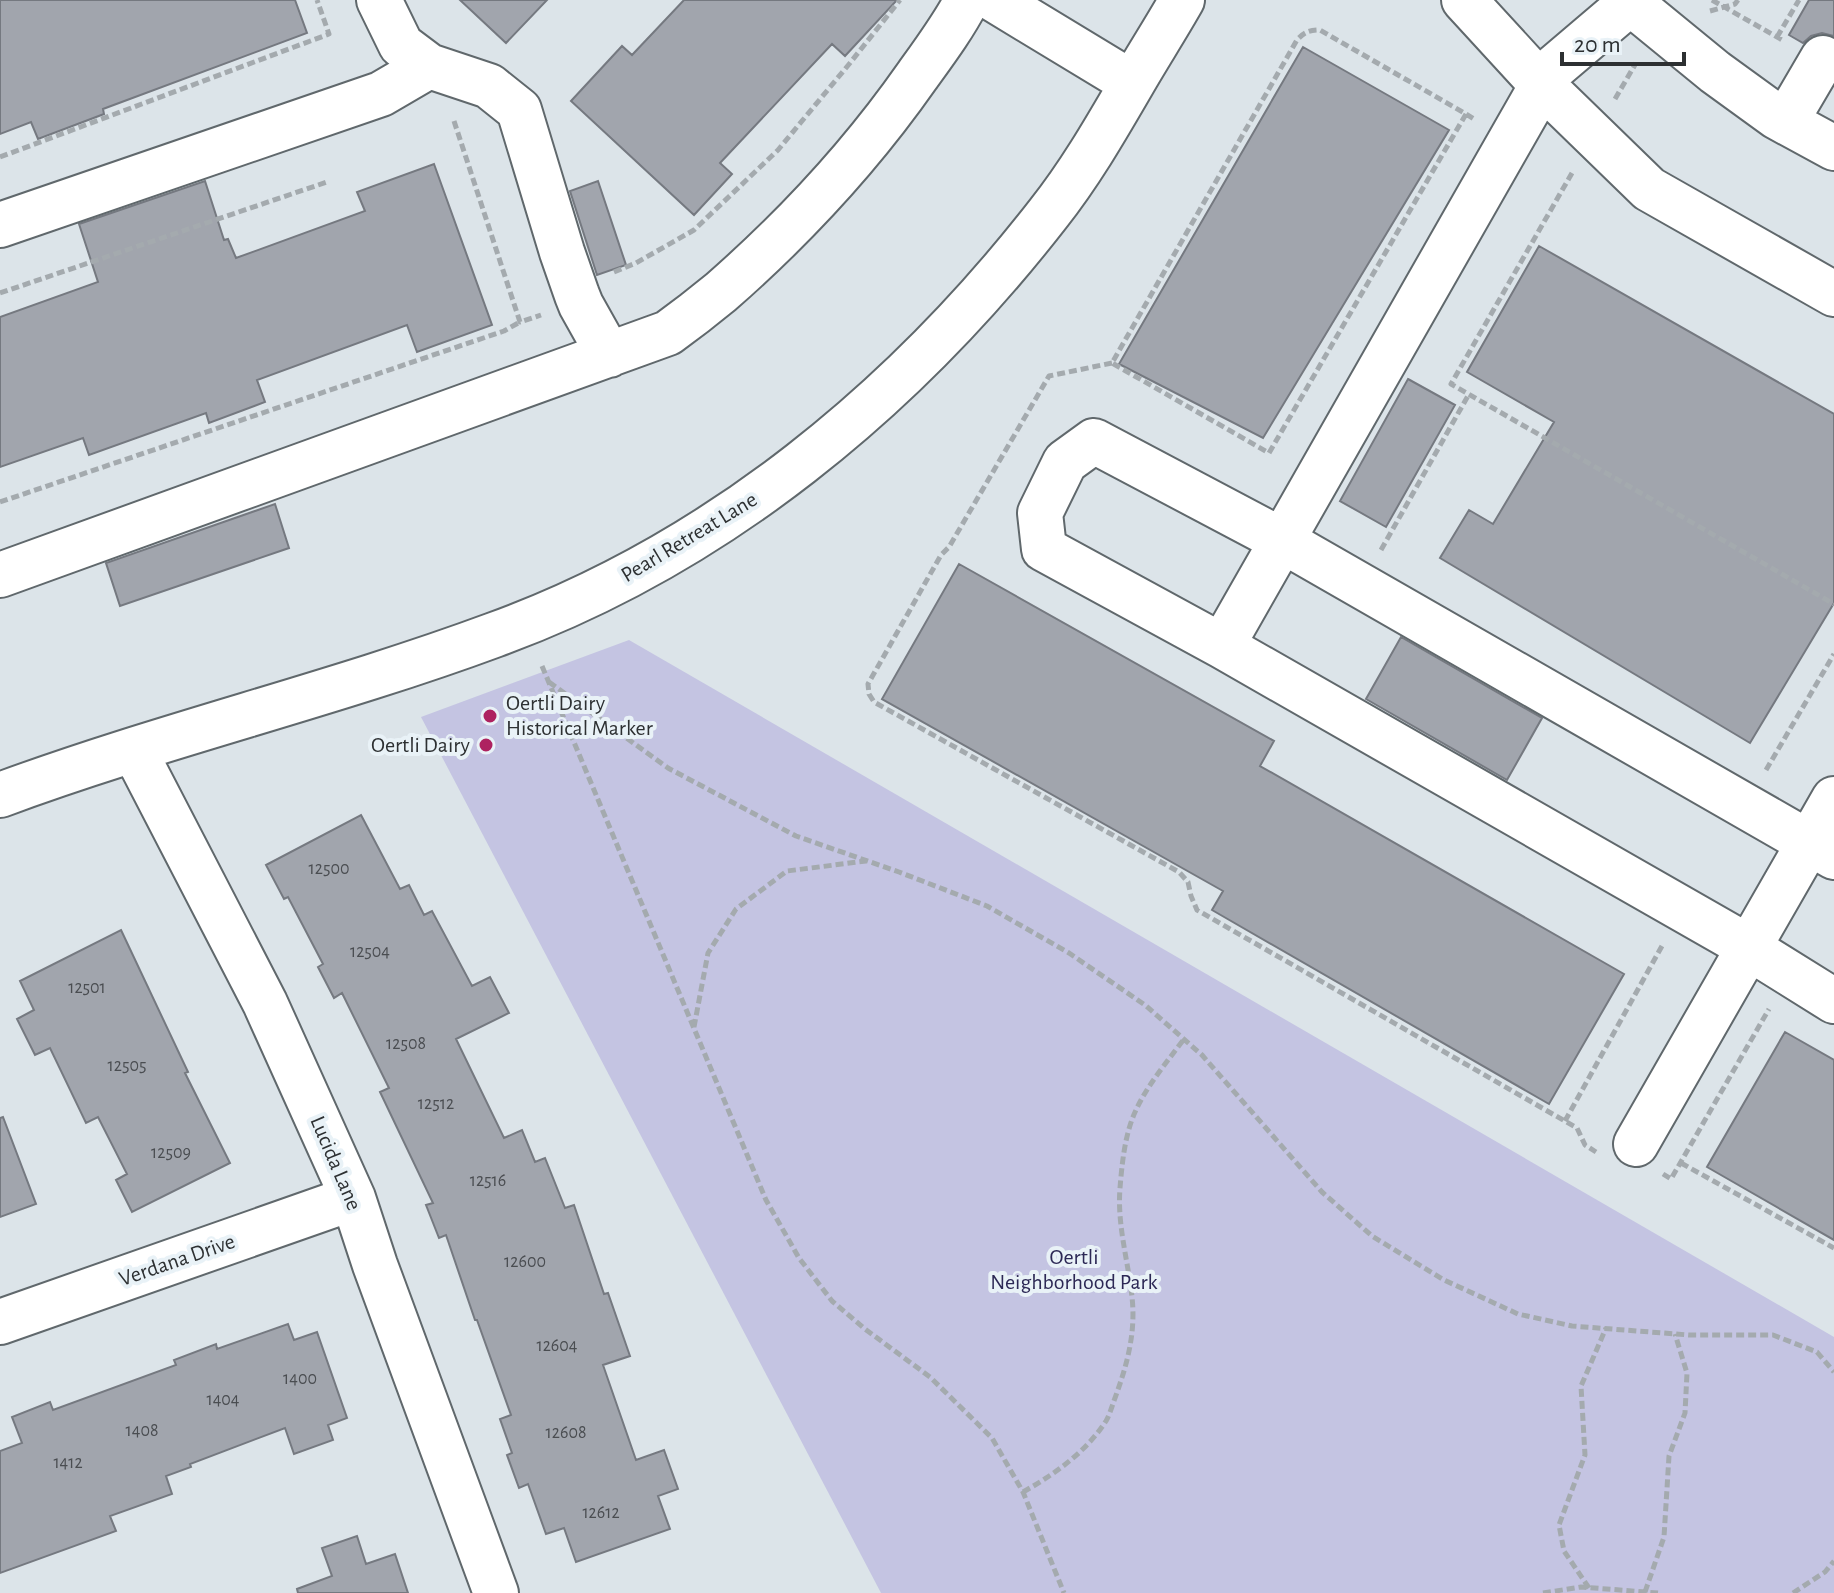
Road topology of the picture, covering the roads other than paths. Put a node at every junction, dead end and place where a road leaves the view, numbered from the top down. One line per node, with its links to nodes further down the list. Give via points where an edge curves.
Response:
1 (379, 0): 8 (street, via 401,45)
2 (967, 0): 15 (street, via 901,99 836,180 780,237 668,333)
3 (995, 0): 9 (street)
4 (1464, 0): 10 (street)
5 (1629, 1): 10 (street, via 1550,71); 11 (street, via 1715,72)
6 (1166, 5): 9 (street, Pearl Retreat Lane)
7 (1805, 51): 11 (street)
8 (429, 66): 13 (street, via 381,94); 15 (street, via 489,86 519,110 581,305)
9 (1132, 83): 19 (street, Pearl Retreat Lane, via 1050,213 953,326 833,439 701,534 635,572 496,635)
10 (1542, 85): 14 (street, via 1649,189); 16 (street)
11 (1786, 121): 12 (street)
12 (1834, 148)
13 (0, 225)
14 (1834, 294)
15 (609, 355): 17 (street)
16 (1283, 541): 18 (street); 18 (street, via 1094,441 1065,462 1040,513 1044,549); 22 (street)
17 (0, 575)
18 (1222, 646): 23 (street)
19 (134, 750): 20 (street, Pearl Retreat Lane); 26 (street, Lucida Lane, via 265,1003)
20 (0, 795)
21 (1834, 799): 22 (street)
22 (1822, 849): 23 (street)
23 (1747, 947): 24 (street); 25 (street)
24 (1834, 1001)
25 (1630, 1156)
26 (353, 1198): 27 (street, Verdana Drive); 28 (street, Lucida Lane)
27 (0, 1322)
28 (496, 1593)

